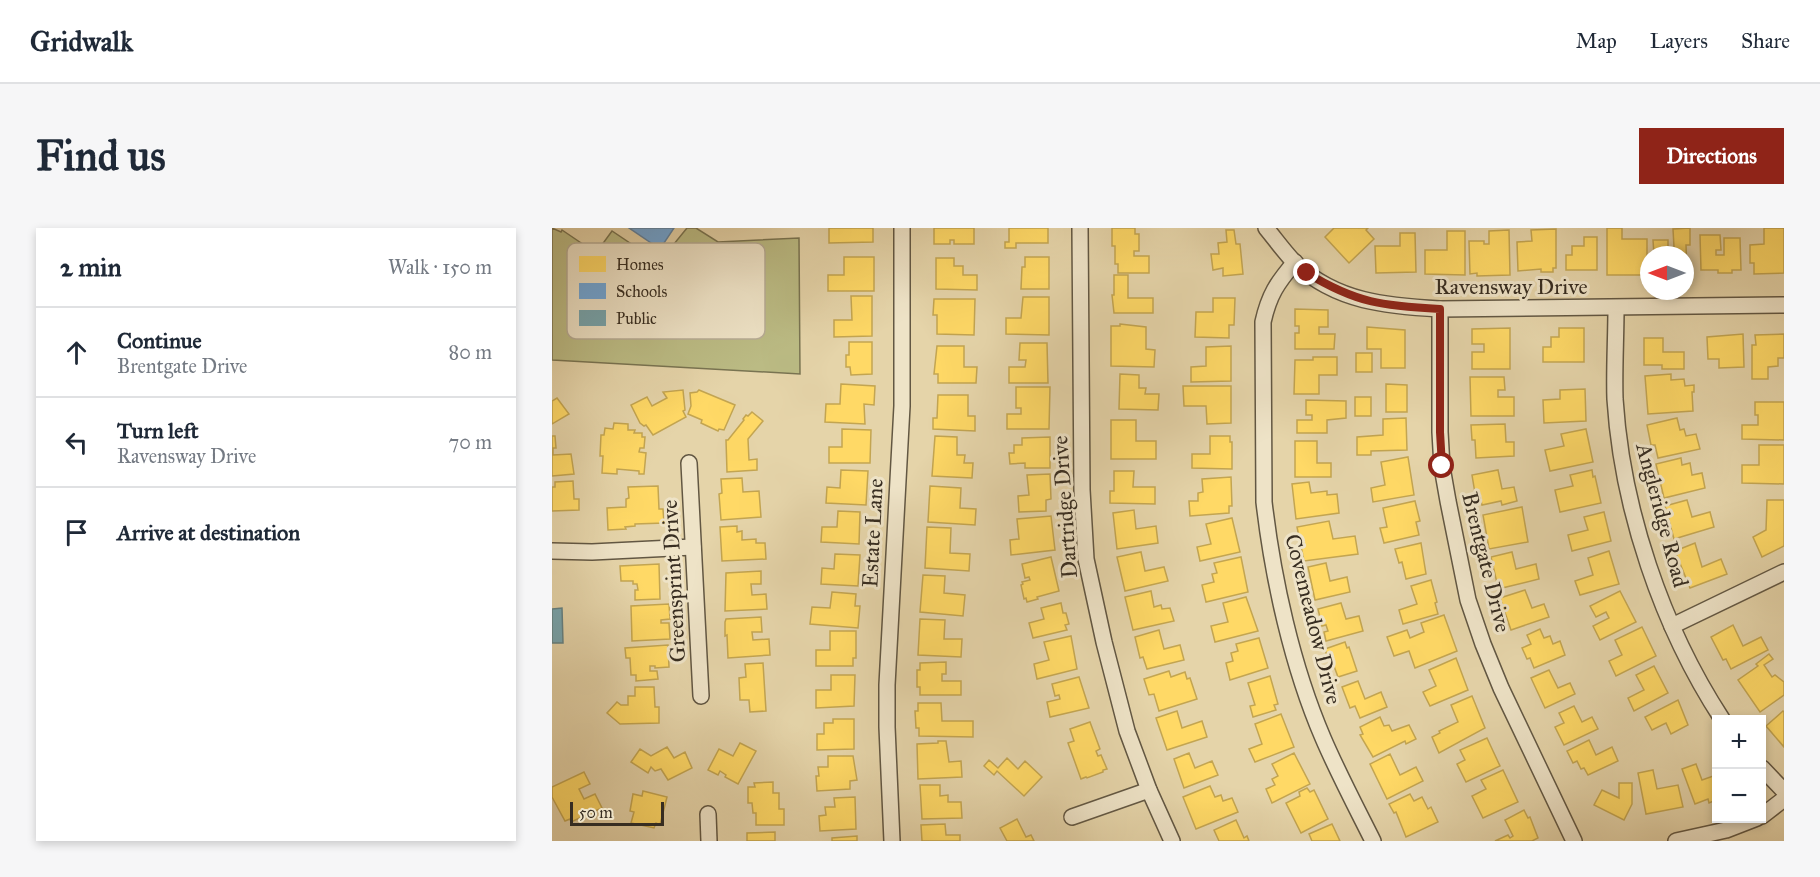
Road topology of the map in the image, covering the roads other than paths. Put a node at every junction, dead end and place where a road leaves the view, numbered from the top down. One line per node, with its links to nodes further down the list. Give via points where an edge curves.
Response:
1 (902, 228): 24 (street, Estate Lane, via 902,406 887,686)
2 (1080, 228): 16 (street, Dartridge Drive, via 1086,559 1127,731)
3 (1266, 228): 4 (street, Ravensway Drive)
4 (1295, 262): 7 (street, Ravensway Drive, via 1352,297 1391,307); 26 (street, Covemeadow Drive, via 1274,287 1263,322 1266,524 1281,603 1308,696 1323,737)
5 (1784, 304): 6 (street, Ravensway Drive)
6 (1616, 308): 7 (street, Ravensway Drive); 12 (street, Angleridge Road, via 1615,397 1626,473 1651,574)
7 (1440, 309): 27 (street, Brentgate Drive, via 1442,466 1468,600 1501,688)
8 (689, 463): 9 (street, Greensprint Drive)
9 (693, 547): 10 (street); 13 (street, Greensprint Drive)
10 (552, 551)
11 (1784, 572): 12 (street)
12 (1671, 626): 14 (street, Angleridge Road)
13 (701, 696)
14 (1719, 715)
15 (1762, 769): 17 (street)
16 (1149, 790): 21 (street); 25 (street, Dartridge Drive)
17 (1784, 791)
18 (1784, 800): 19 (street)
19 (1766, 813)
20 (708, 814): 23 (street)
21 (1072, 817)
22 (1746, 823): 28 (street)
23 (709, 841)
24 (892, 841)
25 (1172, 841)
26 (1373, 841)
27 (1574, 841)
28 (1676, 841)

